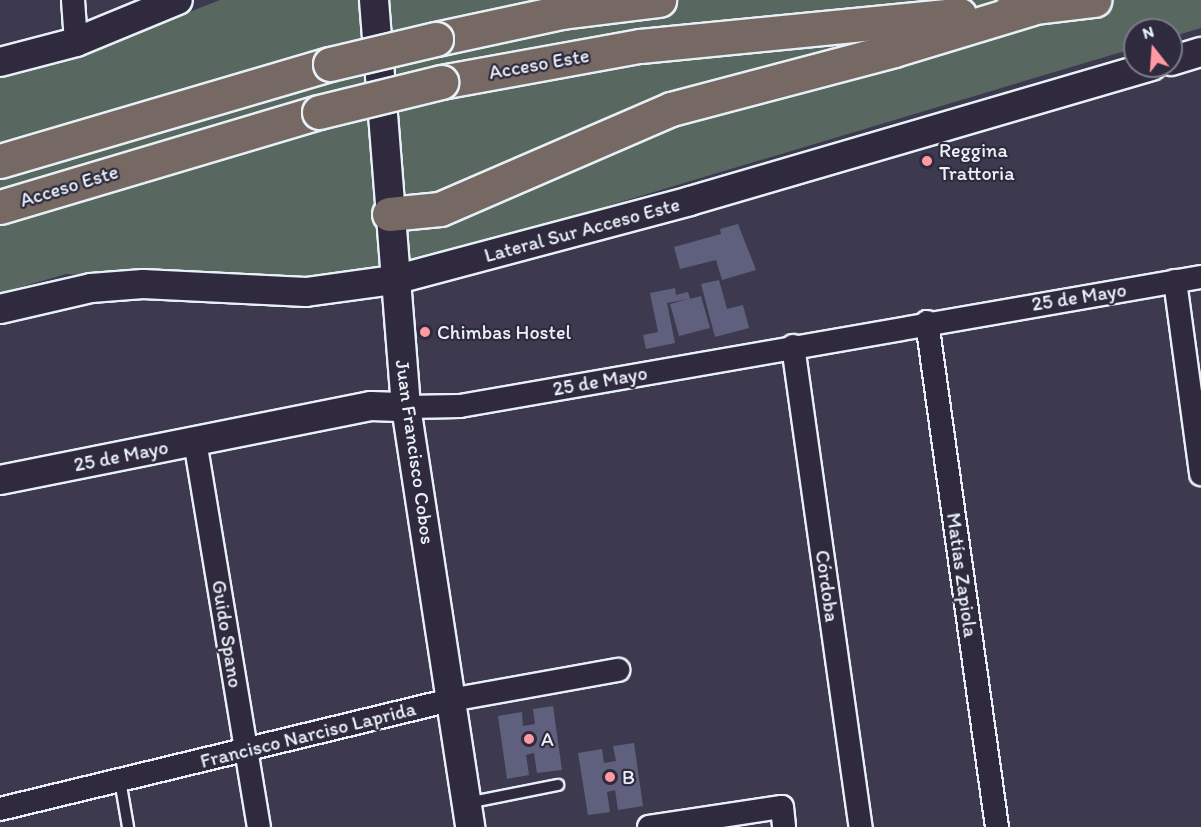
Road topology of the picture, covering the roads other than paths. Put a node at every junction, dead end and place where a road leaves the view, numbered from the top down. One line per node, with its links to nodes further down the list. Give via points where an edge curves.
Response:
1 (73, 0): 9 (street)
2 (178, 0): 9 (street)
3 (374, 0): 18 (street, Juan Francisco Cobos)
4 (607, 0): 8 (highway)
5 (658, 0): 8 (highway)
6 (1094, 0): 7 (highway, Acceso Este)
7 (1032, 8): 17 (highway, Acceso Este, bridge, via 640,46 441,82 319,112); 18 (highway, via 894,50 671,109 440,208)
8 (562, 12): 14 (highway, bridge, via 330,64)
9 (76, 42): 12 (street)
10 (1201, 52): 11 (street)
11 (1183, 57)
12 (0, 62)
13 (1123, 74): 20 (street, Lateral Sur Acceso Este, via 690,201)
14 (115, 125): 15 (highway); 16 (highway)
15 (0, 154)
16 (0, 161)
17 (0, 207)
18 (389, 214): 20 (street, Juan Francisco Cobos)
19 (1201, 277): 21 (street, 25 de Mayo)
20 (394, 280): 22 (street, Lateral Sur Acceso Este, via 306,292 143,284 91,288); 25 (street, Juan Francisco Cobos)
21 (1175, 281): 23 (street, 25 de Mayo); 27 (street)
22 (0, 309)
23 (927, 322): 24 (street, 25 de Mayo); 41 (street, Matías Zapiola)
24 (793, 346): 25 (street, 25 de Mayo, via 460,406); 40 (street, Córdoba)
25 (406, 407): 26 (street, 25 de Mayo, via 371,406); 30 (street, Juan Francisco Cobos)
26 (195, 441): 28 (street, 25 de Mayo); 31 (street, Guido Spano)
27 (1201, 474)
28 (0, 480)
29 (618, 670): 30 (street, Francisco Narciso Laprida)
30 (451, 700): 31 (street, Francisco Narciso Laprida); 35 (street, Juan Francisco Cobos)
31 (246, 750): 32 (street, Francisco Narciso Laprida); 38 (street, Guido Spano)
32 (120, 780): 34 (street, Francisco Narciso Laprida); 37 (lane)
33 (558, 785): 35 (lane)
34 (0, 809)
35 (469, 815)
36 (783, 817): 39 (street)
37 (128, 827)
38 (259, 827)
39 (649, 827)
40 (861, 827)
41 (997, 827)

